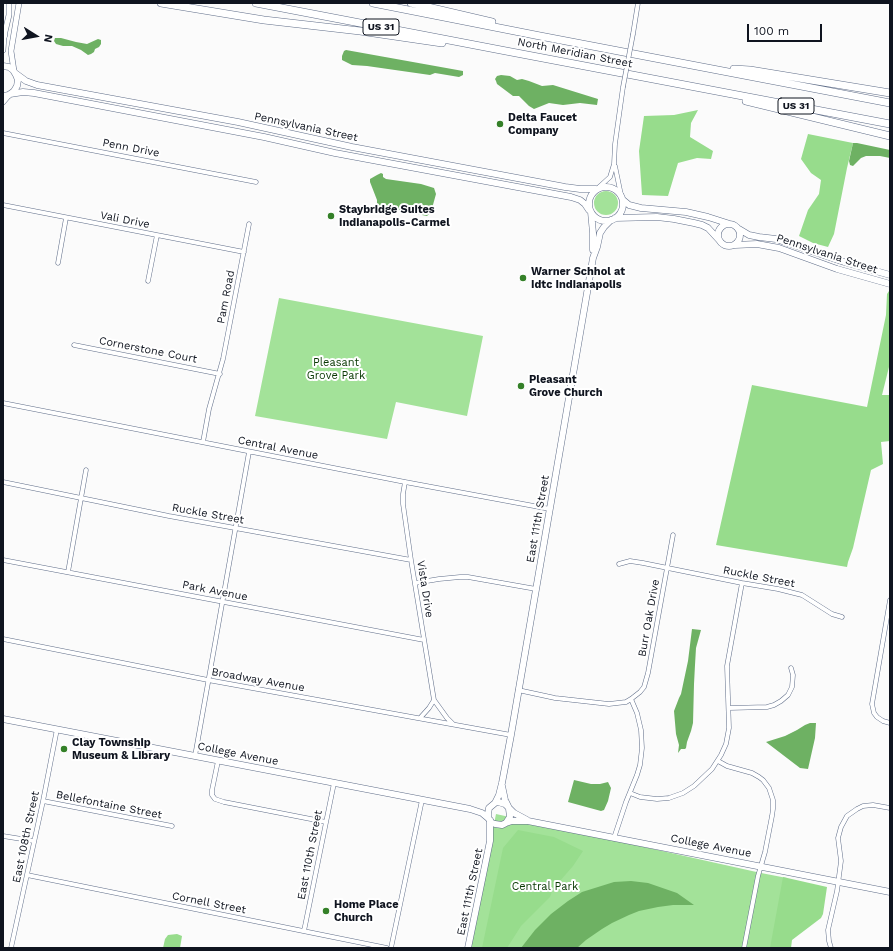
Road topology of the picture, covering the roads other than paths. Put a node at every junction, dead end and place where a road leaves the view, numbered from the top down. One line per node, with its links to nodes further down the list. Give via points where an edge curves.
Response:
1 (9, 3): 9 (street)
2 (19, 3): 14 (street, via 12,47)
3 (161, 3): 11 (highway, via 264,20)
4 (256, 3): 11 (highway, North Meridian Street / US 31)
5 (373, 3): 8 (highway, North Meridian Street / US 31)
6 (411, 3): 8 (highway)
7 (638, 3): 23 (street, bridge, via 623,87)
8 (540, 36): 13 (highway, North Meridian Street / US 31)
9 (4, 37): 10 (street)
10 (3, 50)
11 (506, 51): 15 (highway, North Meridian Street / US 31)
12 (3, 66): 14 (main road, Pennsylvania Street)
13 (704, 67): 16 (highway, via 750,70); 19 (highway, North Meridian Street / US 31)
14 (15, 72): 17 (main road, via 15,89); 25 (main road, Pennsylvania Street, via 26,81 37,85 565,187)
15 (702, 88): 20 (highway, North Meridian Street / US 31); 22 (highway)
16 (890, 94)
17 (7, 95): 18 (street); 28 (main road, Pennsylvania Street, via 23,92 41,94 571,198 580,200)
18 (3, 102)
19 (890, 102)
20 (890, 124)
21 (3, 133): 24 (street, Penn Drive)
22 (890, 136)
23 (614, 164): 25 (street, via 610,176); 26 (street)
24 (256, 182)
25 (598, 188): 26 (main road, via 609,186); 28 (main road, via 589,198)
26 (622, 197): 30 (main road, via 622,210); 32 (main road, via 629,205 641,208 686,212)
27 (3, 205): 29 (street, Vali Drive)
28 (590, 211): 30 (main road, via 600,220); 38 (main road, East 111th Street)
29 (66, 218): 34 (street, Vali Drive); 39 (street)
30 (613, 219): 35 (main road, via 674,219 702,225); 38 (main road, East 111th Street, via 600,233)
31 (249, 224): 37 (street, Pam Road)
32 (730, 224): 33 (main road); 35 (main road, via 719,230)
33 (739, 229): 36 (main road, via 740,238); 40 (main road, Pennsylvania Street)
34 (157, 235): 37 (street, Vali Drive); 41 (street)
35 (719, 240): 36 (main road, via 726,246)
36 (735, 245): 42 (main road, Pennsylvania Street, via 756,244 779,248 837,269)
37 (244, 252): 44 (street, Pam Road)
38 (593, 258): 52 (main road, East 111th Street)
39 (58, 263)
40 (890, 275)
41 (148, 281)
42 (890, 284)
43 (74, 345): 44 (street, Cornerstone Court)
44 (220, 374): 46 (street, Pam Road, via 209,409)
45 (3, 403): 46 (street, Central Avenue)
46 (203, 442): 47 (street, Central Avenue)
47 (249, 452): 50 (street, Central Avenue); 53 (street)
48 (86, 470): 51 (street)
49 (3, 482): 51 (street, Ruckle Street)
50 (405, 482): 52 (street, Central Avenue); 56 (street, Vista Drive, via 402,499)
51 (82, 498): 53 (street, Ruckle Street); 59 (street)
52 (550, 510): 62 (main road, East 111th Street)
53 (235, 528): 56 (street, Ruckle Street); 64 (street)
54 (673, 535): 58 (street, Burr Oak Drive)
55 (3, 560): 59 (street, Park Avenue)
56 (411, 560): 60 (street, Vista Drive)
57 (619, 564): 58 (street, Ruckle Street, via 630,561)
58 (667, 568): 61 (street, Ruckle Street); 72 (street, Burr Oak Drive, via 647,680 640,692)
59 (68, 572): 64 (street, Park Avenue)
60 (415, 583): 62 (street, via 465,577); 68 (street, Vista Drive)
61 (742, 583): 65 (street, Ruckle Street, via 802,596 832,614); 74 (street, via 727,666)
62 (536, 589): 71 (main road, East 111th Street)
63 (890, 600): 66 (street)
64 (222, 602): 68 (street, Park Avenue); 70 (street)
65 (842, 616)
66 (888, 626): 77 (street, via 872,704 877,717)
67 (3, 639): 70 (street, Broadway Avenue)
68 (424, 640): 73 (street, Vista Drive)
69 (791, 668): 74 (street, via 792,687 783,700 767,707)
70 (208, 680): 76 (street, Broadway Avenue); 81 (street)
71 (518, 690): 72 (street, via 559,699 609,704); 80 (main road, East 111th Street)
72 (631, 699): 86 (street, via 642,730 642,748 640,765)
73 (434, 700): 76 (street); 78 (street, Vista Drive)
74 (729, 708): 83 (street, via 728,735)
75 (3, 718): 79 (main road, College Avenue)
76 (420, 718): 78 (street, Broadway Avenue)
77 (890, 723)
78 (453, 724): 80 (street, Broadway Avenue)
79 (57, 729): 81 (main road, College Avenue); 88 (street, East 108th Street)
80 (511, 735): 85 (main road, East 111th Street)
81 (195, 756): 82 (main road, College Avenue)
82 (218, 761): 84 (main road, College Avenue); 95 (street, via 212,788 214,799)
83 (718, 761): 86 (street, via 694,786 676,796 657,799); 102 (street, via 756,775 770,791 773,810)
84 (334, 782): 87 (main road, College Avenue); 95 (street, East 110th Street)
85 (502, 783): 89 (main road, East 111th Street); 90 (main road, East 111th Street)
86 (630, 793): 99 (street)
87 (422, 800): 92 (main road, College Avenue); 109 (street)
88 (43, 801): 97 (street, Bellefontaine Street); 101 (street, East 108th Street)
89 (493, 804): 90 (main road, via 502,803); 92 (main road, College Avenue); 93 (main road, via 488,811)
90 (509, 808): 94 (main road, College Avenue); 96 (main road, via 510,817)
91 (890, 808): 104 (street, via 863,806 847,816 838,838 841,861)
92 (470, 809): 93 (main road, College Avenue, via 482,813)
93 (489, 819): 96 (main road, via 495,824); 100 (main road, East 111th Street)
94 (528, 821): 96 (main road, College Avenue); 99 (main road, College Avenue)
95 (326, 822): 106 (street, East 110th Street)
96 (504, 824): 100 (main road, East 111th Street)
97 (172, 826)
98 (3, 836): 101 (street)
99 (614, 838): 102 (main road, College Avenue)
100 (490, 841): 110 (main road, East 111th Street)
101 (34, 842): 103 (street, East 108th Street)
102 (761, 866): 104 (main road, College Avenue); 111 (street)
103 (27, 875): 106 (street, Cornell Street); 107 (street, East 108th Street)
104 (838, 882): 105 (main road, College Avenue); 112 (street, via 828,930)
105 (890, 892)
106 (304, 931): 108 (street, Cornell Street)
107 (11, 948)
108 (387, 948)
109 (391, 948)
110 (468, 948)
111 (744, 948)
112 (831, 948)

